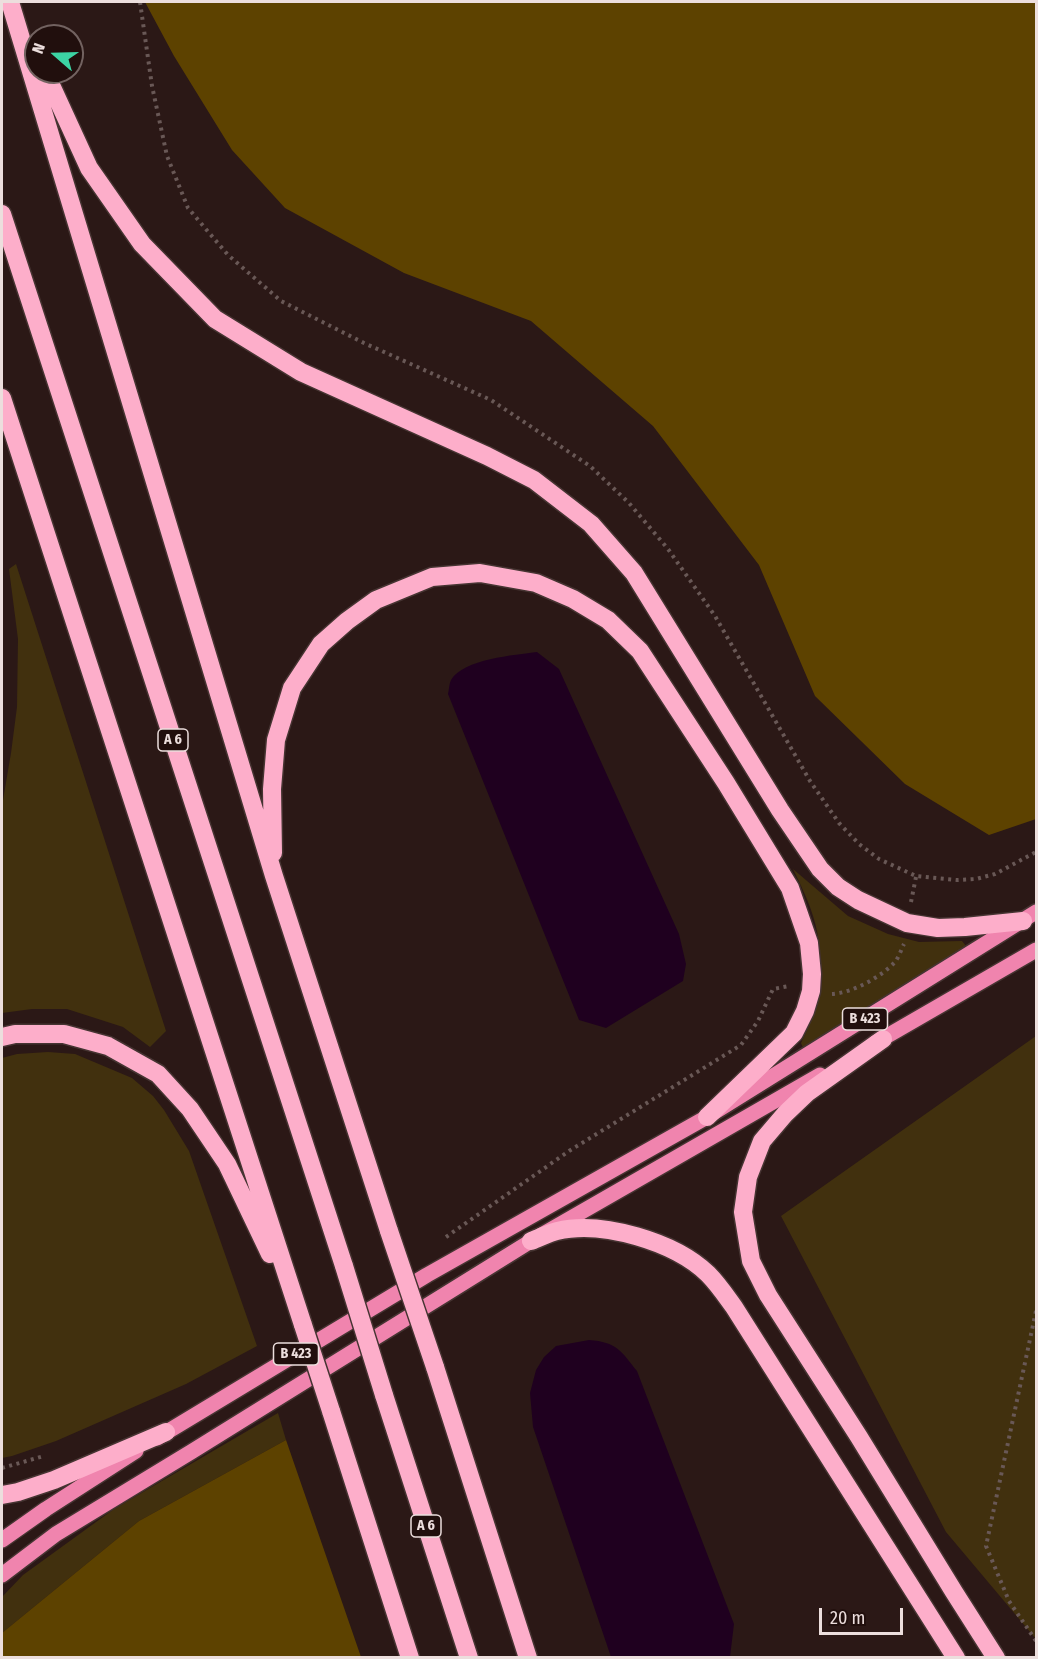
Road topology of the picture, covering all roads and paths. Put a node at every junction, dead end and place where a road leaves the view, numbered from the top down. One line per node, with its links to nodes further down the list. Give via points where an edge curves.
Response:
1 (12, 2): 2 (highway); 7 (highway)
2 (24, 27)
3 (50, 84): 9 (highway, via 89,168 142,244 216,319 301,372 534,480 591,524 634,573 820,869 858,900)
4 (2, 214): 27 (highway, A 6, bridge)
5 (2, 398): 17 (highway)
6 (1036, 852): 9 (path, via 995,874 976,879 916,876)
7 (274, 876): 11 (highway, via 272,789 276,740 292,688 321,644 376,600 432,577 480,573 536,583 573,598 608,620 640,651 790,888 809,943); 28 (highway, bridge)
8 (1030, 916): 9 (highway, via 965,927); 14 (main road, B 423)
9 (907, 923): 11 (path, via 901,952 875,978 835,994)
10 (1036, 950): 13 (main road)
11 (811, 991): 14 (highway, via 794,1033); 15 (path, via 784,986 773,989 741,1045 569,1151)
12 (2, 1037): 17 (highway, via 64,1034 108,1046 158,1074 190,1109 226,1164)
13 (883, 1039): 16 (main road); 30 (highway, via 807,1093 762,1141 748,1177 743,1212 751,1262)
14 (707, 1117): 19 (main road, B 423, via 427,1275)
15 (445, 1238)
16 (531, 1241): 24 (main road, via 56,1534); 29 (highway, via 558,1231 601,1228 660,1245 686,1257 708,1274 734,1307)
17 (287, 1284): 26 (highway, bridge)
18 (1036, 1311): 25 (path, via 986,1546 1009,1601)
19 (166, 1432): 22 (highway, via 54,1480); 23 (main road, B 423)
20 (44, 1456): 21 (path)
21 (2, 1468)
22 (2, 1495)
23 (2, 1540)
24 (2, 1575)
25 (1036, 1641)
26 (410, 1658)
27 (468, 1658)
28 (528, 1658)
29 (956, 1658)
30 (996, 1658)

